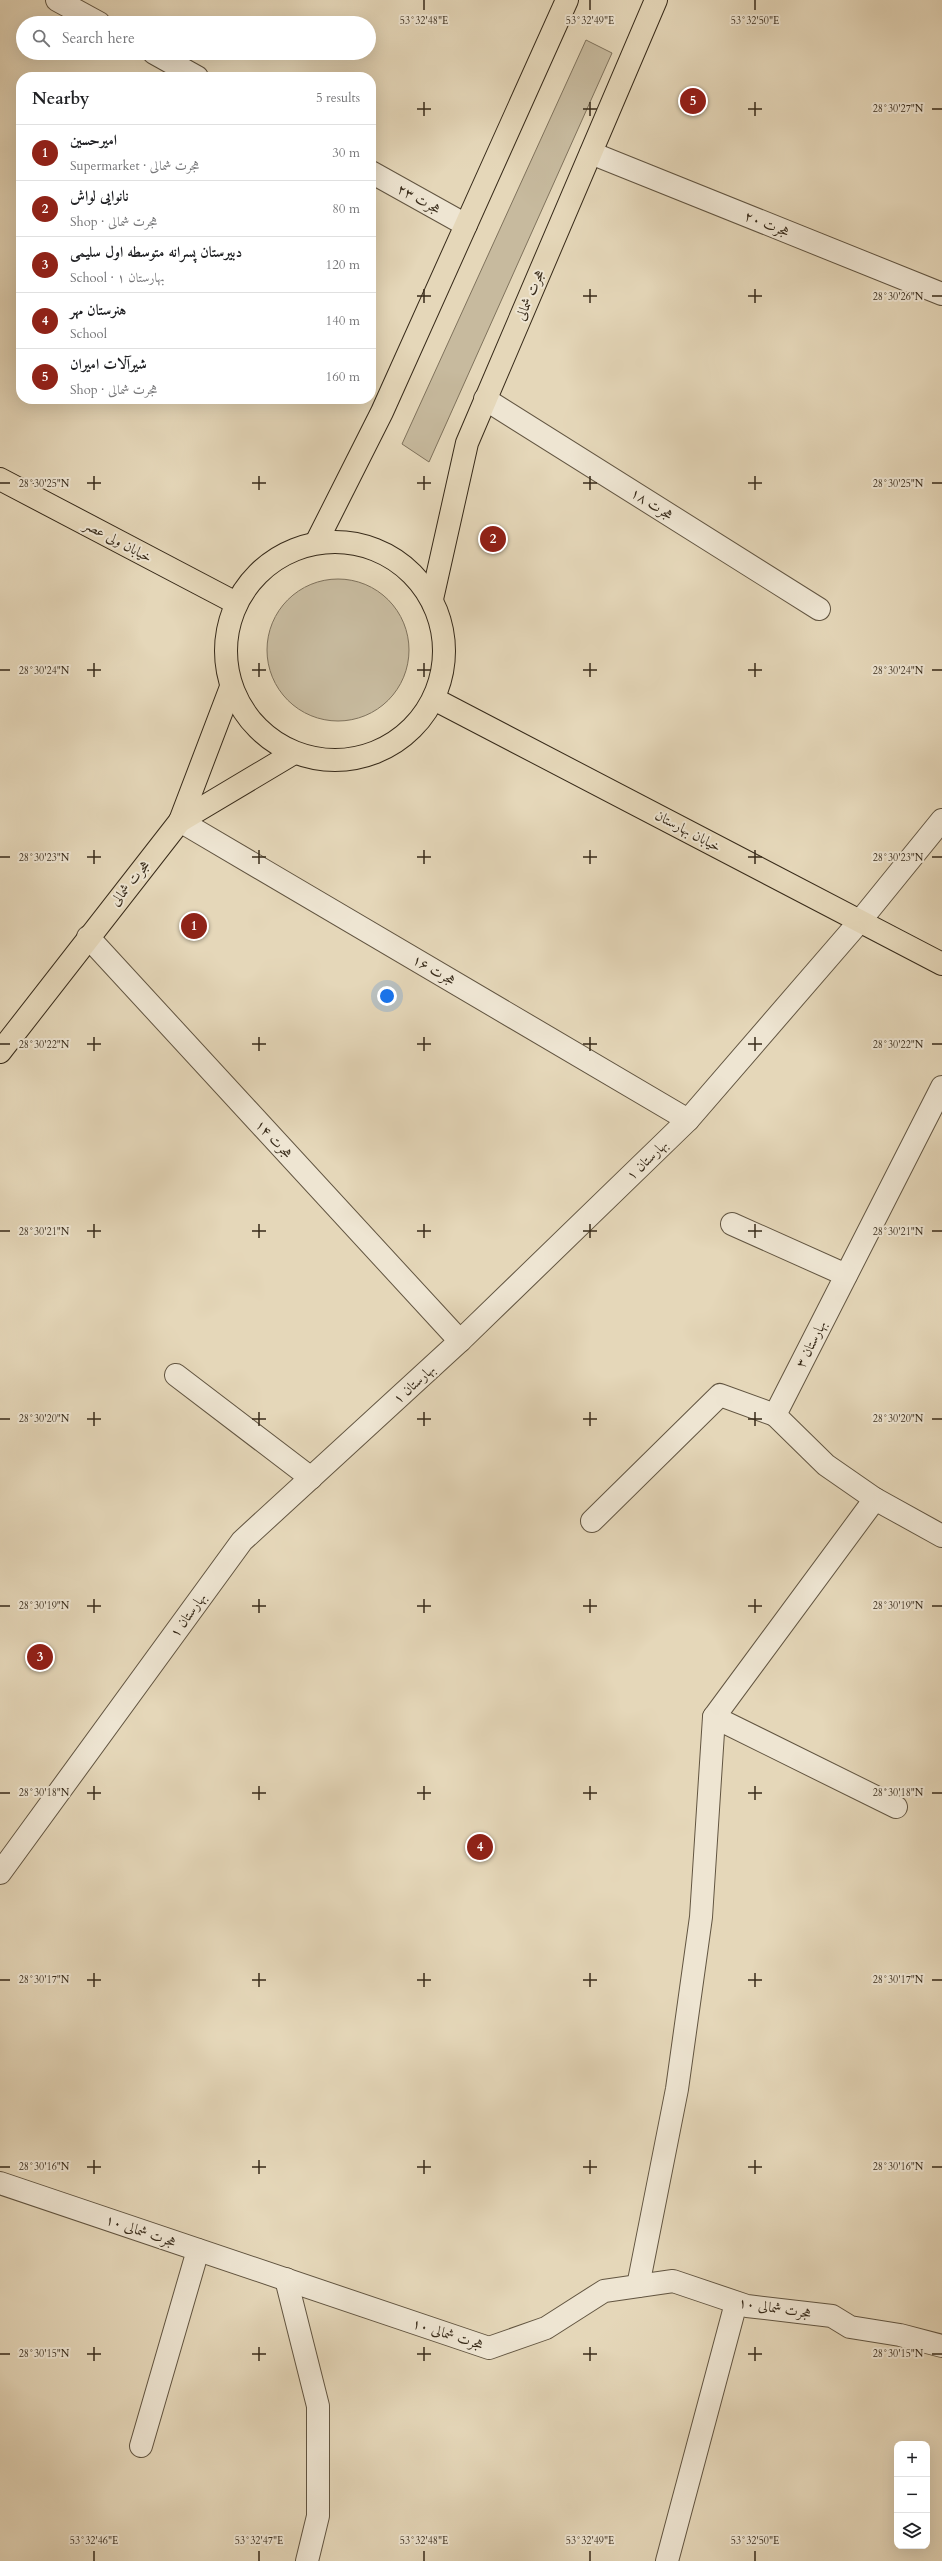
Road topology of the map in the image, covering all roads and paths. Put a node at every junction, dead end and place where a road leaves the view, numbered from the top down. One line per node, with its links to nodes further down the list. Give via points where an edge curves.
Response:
1 (57, 0): 4 (street)
2 (567, 0): 9 (main road)
3 (656, 0): 7 (main road, هجرت شمالی)
4 (86, 16)
5 (167, 60): 6 (street)
6 (189, 72)
7 (591, 153): 10 (street, هجرت ۲۰); 11 (main road, هجرت شمالی)
8 (376, 175): 9 (street, هجرت ۲۳)
9 (466, 225): 13 (main road, via 382,412)
10 (942, 294)
11 (485, 399): 14 (main road, هجرت شمالی, via 467,443); 16 (street, هجرت ۱۸)
12 (0, 479): 15 (main road, خیابان ولی عصر)
13 (316, 543): 14 (main road, via 350,543 383,553 412,572); 15 (main road, via 284,554 256,575)
14 (432, 599): 18 (main road, via 443,632 444,666)
15 (236, 603): 17 (main road, via 226,630 225,658)
16 (819, 609)
17 (231, 687): 19 (main road, via 241,708 255,727 273,742); 21 (main road)
18 (434, 699): 19 (main road, via 416,726 390,746 359,758 326,760); 22 (main road, خیابان بهارستان)
19 (294, 753): 21 (main road, هجرت شمالی)
20 (942, 820): 22 (street, بهارستان ۱)
21 (180, 821): 23 (main road, هجرت شمالی); 27 (street, هجرت ۱۶)
22 (860, 921): 24 (main road, خیابان بهارستان); 27 (street, بهارستان ۱)
23 (88, 937): 25 (main road, هجرت شمالی); 30 (street, هجرت ۱۴)
24 (942, 964)
25 (0, 1051)
26 (942, 1087): 29 (street, بهارستان ۳)
27 (688, 1120): 30 (street, بهارستان ۱)
28 (732, 1224): 29 (street)
29 (846, 1276): 32 (street, بهارستان ۳)
30 (460, 1342): 33 (street, بهارستان ۱)
31 (176, 1375): 33 (street)
32 (775, 1415): 34 (street, via 826,1465); 35 (street, via 720,1395)
33 (311, 1478): 39 (street, بهارستان ۱, via 242,1541)
34 (875, 1499): 36 (street); 37 (street)
35 (592, 1521)
36 (942, 1536)
37 (714, 1717): 38 (street); 43 (street, via 701,1917 677,2089)
38 (896, 1807)
39 (0, 1873)
40 (0, 2183): 41 (street, هجرت شمالی ۱۰)
41 (198, 2250): 42 (street, هجرت شمالی ۱۰); 46 (street)
42 (286, 2279): 43 (street, هجرت شمالی ۱۰, via 489,2348 546,2328 604,2291); 47 (street, via 318,2406 318,2516)
43 (638, 2286): 44 (street, هجرت شمالی ۱۰, via 673,2281)
44 (736, 2303): 45 (street, هجرت شمالی ۱۰, via 832,2316 850,2327 900,2335); 48 (street)
45 (942, 2346)
46 (141, 2446)
47 (307, 2561)
48 (667, 2561)

